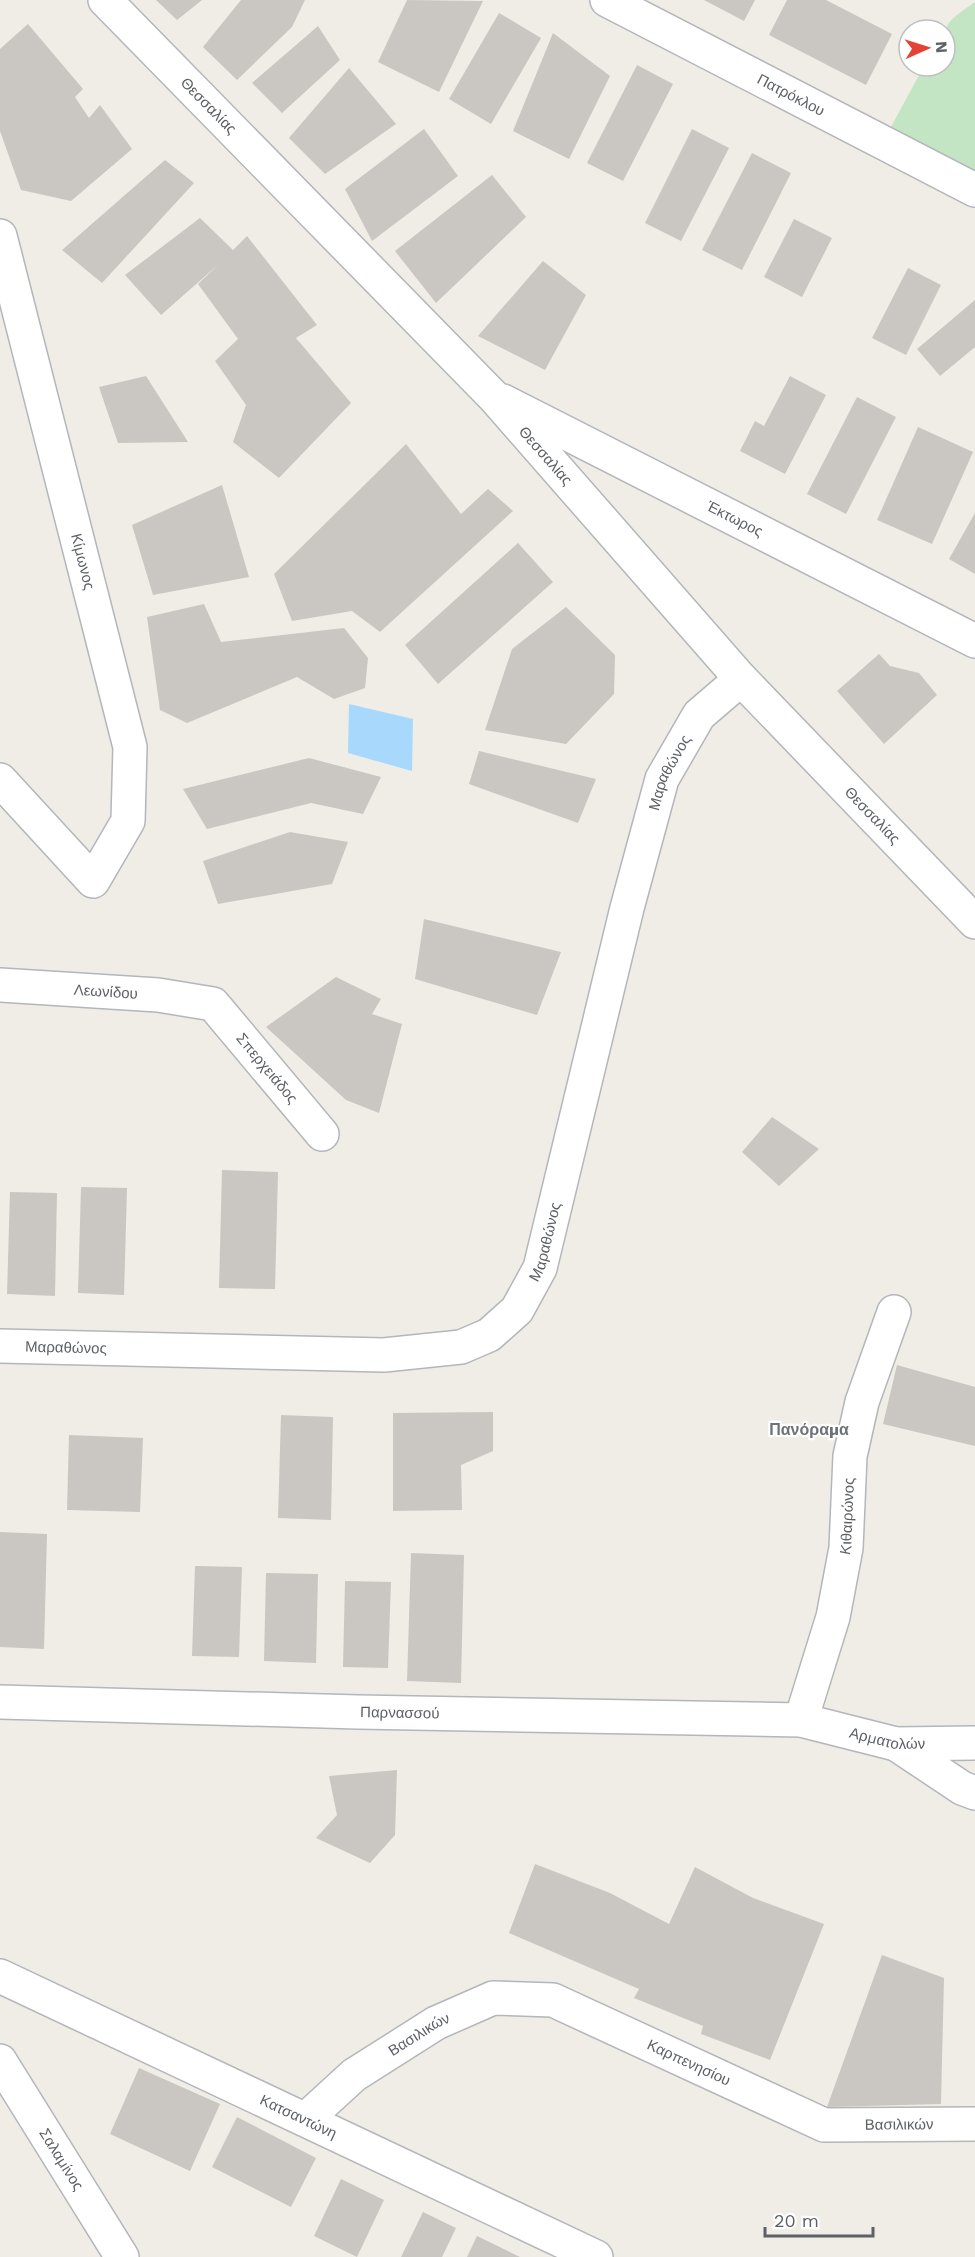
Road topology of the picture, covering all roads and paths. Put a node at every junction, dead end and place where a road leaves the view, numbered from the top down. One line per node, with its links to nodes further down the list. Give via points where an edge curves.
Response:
1 (105, 0): 5 (street, Θεσσαλίας)
2 (607, 0): 3 (street, Πατρόκλου)
3 (975, 190)
4 (0, 237): 8 (street, Κίμωνος, via 130,747 128,821 93,881)
5 (494, 397): 6 (street, Έκτωρος); 7 (street, Θεσσαλίας)
6 (975, 641)
7 (741, 680): 9 (street, Θεσσαλίας); 14 (street, Μαραθώνος, via 699,715 662,779 540,1268 517,1310 489,1335 461,1347 384,1355)
8 (0, 780)
9 (975, 922)
10 (0, 985): 11 (street, Λεωνίδου, via 158,995)
11 (213, 1004): 12 (street, Σπερχειάδος)
12 (322, 1134)
13 (894, 1311): 16 (street, Κιθαιρώνος, via 857,1424 850,1456 844,1560 833,1617)
14 (0, 1346)
15 (0, 1702): 16 (street, Παρνασσού)
16 (801, 1720): 18 (street, Αρματολών)
17 (975, 1743): 18 (street, Αρματολών)
18 (897, 1744): 19 (street)
19 (975, 1793)
20 (0, 1976): 23 (street, Κατσαντώνη)
21 (553, 2000): 23 (street, Βασιλικών, via 493,1998 436,2023 354,2075); 25 (street, Καρπενησίου)
22 (0, 2061): 26 (street, Σαλαμίνος)
23 (306, 2119): 27 (street, Κατσαντώνη)
24 (975, 2124): 25 (street, Βασιλικών)
25 (824, 2125)
26 (122, 2257)
27 (596, 2257)

